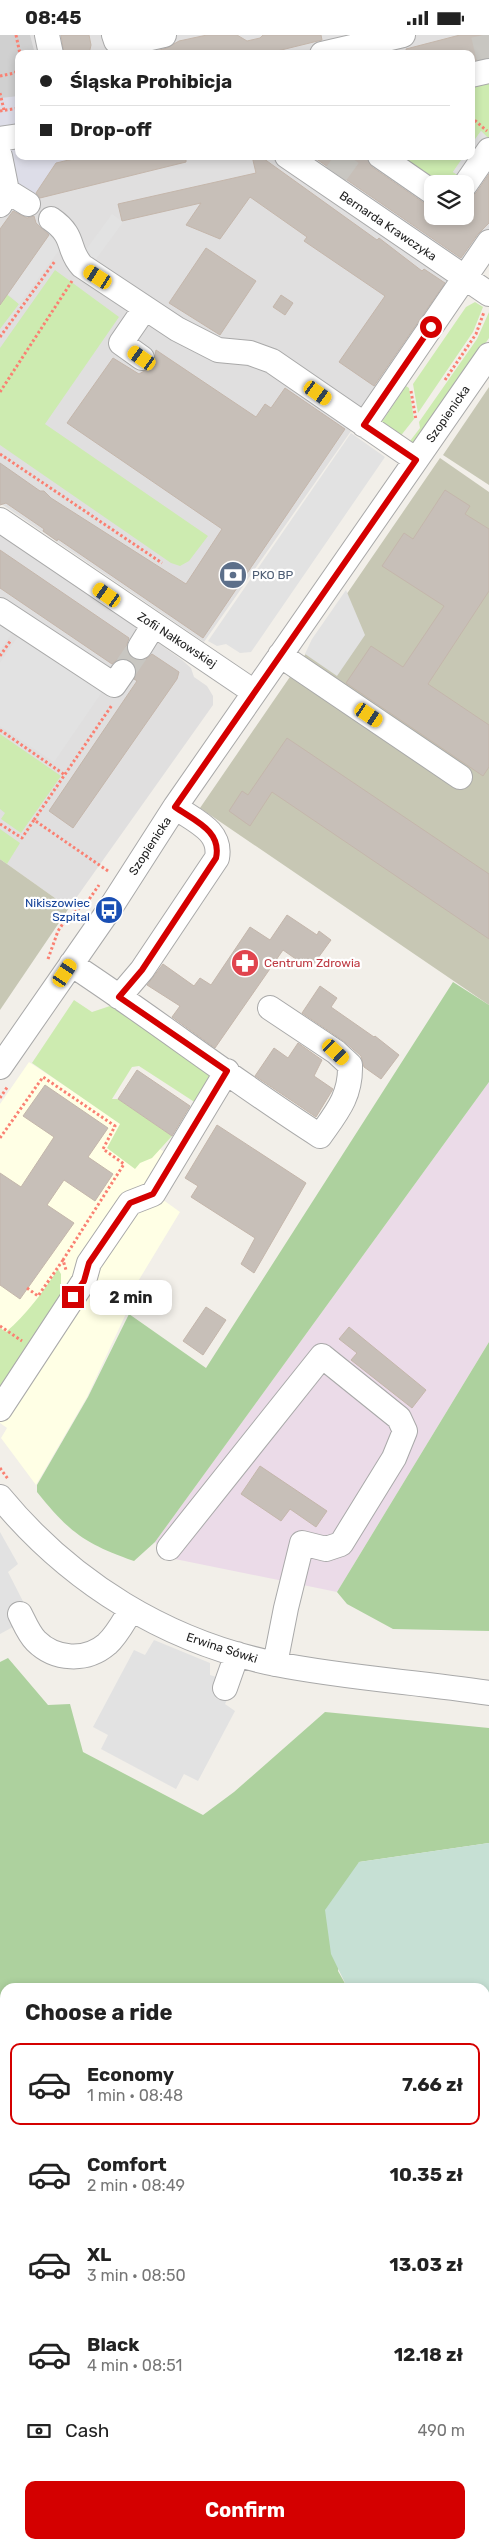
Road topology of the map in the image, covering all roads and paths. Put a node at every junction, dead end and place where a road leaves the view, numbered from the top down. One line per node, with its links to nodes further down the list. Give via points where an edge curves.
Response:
1 (16, 35): 6 (path)
2 (47, 35): 7 (street)
3 (164, 35): 5 (street)
4 (392, 36): 8 (street)
5 (114, 43)
6 (19, 50)
7 (50, 50)
8 (338, 50)
9 (489, 71): 11 (street)
10 (15, 73): 12 (path)
11 (475, 74)
12 (0, 76)
13 (0, 93): 15 (path)
14 (15, 108): 15 (path)
15 (2, 110)
16 (475, 121): 17 (path)
17 (489, 133)
18 (15, 137): 19 (street)
19 (0, 139)
20 (489, 150): 24 (street)
21 (0, 156): 26 (street)
22 (295, 160): 32 (street, Bernarda Krawczyka, via 333,180)
23 (386, 160): 25 (street)
24 (472, 175)
25 (424, 186)
26 (3, 198): 27 (street)
27 (28, 204)
28 (51, 219): 29 (street, via 64,228)
29 (70, 240): 31 (street); 35 (path)
30 (489, 241): 32 (street)
31 (82, 266): 34 (street); 40 (path)
32 (465, 278): 33 (street, Bernarda Krawczyka); 42 (street)
33 (488, 301): 39 (path, via 476,334)
34 (145, 308): 37 (street, via 121,343); 42 (street, via 218,350 250,353 272,361)
35 (0, 337)
36 (489, 355): 44 (street, Szopienicka)
37 (142, 358)
38 (410, 383): 41 (path, via 416,420)
39 (442, 384)
40 (0, 392)
41 (422, 413)
42 (364, 425): 44 (street)
43 (0, 454): 46 (path)
44 (416, 460): 50 (street, Szopienicka)
45 (0, 521): 48 (street, Zofii Nałkowskiej)
46 (162, 563)
47 (0, 610): 51 (street, via 114,685)
48 (154, 626): 49 (street); 52 (street, Zofii Nałkowskiej)
49 (140, 647)
50 (280, 655): 52 (street, Szopienicka); 55 (street)
51 (122, 674): 54 (path, via 128,681)
52 (254, 693): 56 (street, Szopienicka)
53 (0, 730): 54 (path)
54 (65, 775): 57 (path)
55 (460, 777)
56 (175, 807): 61 (street, Szopienicka); 62 (street, via 212,833 218,847 216,858 142,970)
57 (34, 820): 58 (path, via 22,838); 59 (path)
58 (0, 824)
59 (108, 871)
60 (88, 901): 61 (path, via 66,919 58,931)
61 (60, 961): 62 (street); 64 (street, Szopienicka)
62 (119, 997): 65 (street)
63 (270, 1008): 65 (street, via 350,1065 350,1083 341,1106 320,1136)
64 (0, 1067)
65 (227, 1071): 70 (street, via 153,1194 130,1203 89,1263 84,1281)
66 (0, 1138): 67 (path, via 43,1077 115,1126 103,1149 124,1164)
67 (63, 1260)
68 (0, 1326): 69 (path)
69 (24, 1342)
70 (0, 1409)
71 (0, 1468): 72 (path)
72 (5, 1490): 74 (street, Erwina Sówki, via 38,1539 68,1566)
73 (169, 1548): 77 (street, via 322,1356 399,1418 405,1431 394,1458 341,1544 326,1549 302,1543)
74 (131, 1610): 75 (street, via 107,1644 80,1657 63,1656 42,1646 31,1635); 76 (street, Erwina Sówki, via 171,1631)
75 (20, 1615)
76 (237, 1655): 77 (street, Erwina Sówki); 78 (street)
77 (275, 1664): 79 (street, Erwina Sówki)
78 (225, 1688)
79 (489, 1693)

